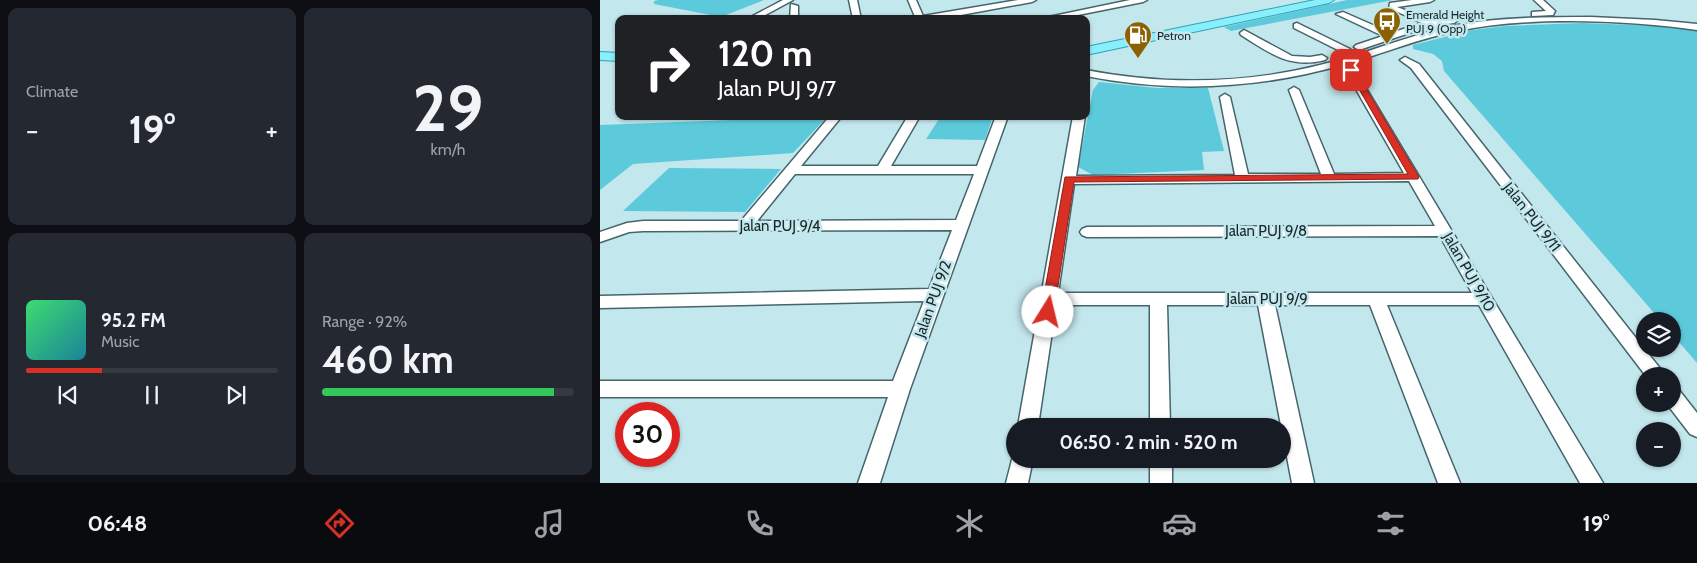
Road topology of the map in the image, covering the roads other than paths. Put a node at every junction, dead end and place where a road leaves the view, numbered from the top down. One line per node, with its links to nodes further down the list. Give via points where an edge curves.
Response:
1 (853, 0): 14 (street)
2 (912, 0): 15 (street)
3 (976, 0): 11 (street)
4 (1032, 0): 11 (street)
5 (1143, 0): 17 (street)
6 (1307, 0): 24 (main road)
7 (1329, 0): 25 (main road)
8 (1430, 0): 18 (street, via 1392,7)
9 (1540, 2): 18 (street, via 1550,9 1550,13)
10 (791, 3): 13 (street)
11 (981, 8): 16 (street)
12 (1340, 14): 23 (street)
13 (761, 15)
14 (856, 15)
15 (920, 15)
16 (943, 15)
17 (1064, 15)
18 (1431, 24): 21 (street); 23 (street)
19 (1297, 26): 27 (street)
20 (1697, 27): 21 (street, via 1583,20 1507,22)
21 (1448, 30): 27 (street)
22 (1244, 33): 27 (street, via 1289,60 1304,62)
23 (1390, 36): 27 (street)
24 (1090, 44)
25 (1090, 50)
26 (600, 56): 28 (main road)
27 (1345, 56): 32 (street, via 1304,72 1223,82 1160,83); 42 (street, Jalan PUJ 9/10)
28 (615, 57)
29 (1405, 60): 58 (street, Jalan PUJ 9/11, via 1415,66)
30 (600, 62): 31 (main road)
31 (615, 64)
32 (1090, 74)
33 (1294, 90): 44 (street)
34 (1225, 97): 43 (street)
35 (833, 120): 40 (street)
36 (912, 120): 39 (street)
37 (1001, 120): 41 (street, Jalan PUJ 9/2)
38 (1078, 120): 45 (street)
39 (883, 169): 40 (street); 41 (street)
40 (791, 170): 47 (street)
41 (982, 170): 46 (street, Jalan PUJ 9/2)
42 (1414, 177): 44 (street); 48 (street, Jalan PUJ 9/10)
43 (1242, 178): 44 (street); 45 (street)
44 (1329, 178)
45 (1069, 180): 52 (street)
46 (961, 225): 47 (street, Jalan PUJ 9/4); 51 (street, Jalan PUJ 9/2)
47 (745, 226): 50 (street, Jalan PUJ 9/4, via 643,226)
48 (1445, 231): 49 (street, Jalan PUJ 9/8); 56 (street, Jalan PUJ 9/10)
49 (1087, 232)
50 (600, 237)
51 (935, 295): 57 (street); 60 (street, Jalan PUJ 9/2)
52 (1050, 299): 53 (street, Jalan PUJ 9/9); 62 (street)
53 (1158, 299): 54 (street, Jalan PUJ 9/9); 63 (street)
54 (1266, 299): 55 (street, Jalan PUJ 9/9); 68 (street)
55 (1376, 299): 56 (street, Jalan PUJ 9/9); 69 (street)
56 (1485, 299): 70 (street, Jalan PUJ 9/10)
57 (600, 302)
58 (1650, 367)
59 (600, 389): 60 (street)
60 (900, 389): 66 (street, Jalan PUJ 9/2)
61 (1681, 408): 64 (street)
62 (1029, 418)
63 (1160, 418)
64 (1697, 428)
65 (1161, 468): 67 (street)
66 (869, 483)
67 (1161, 483)
68 (1304, 483)
69 (1449, 483)
70 (1592, 483)

